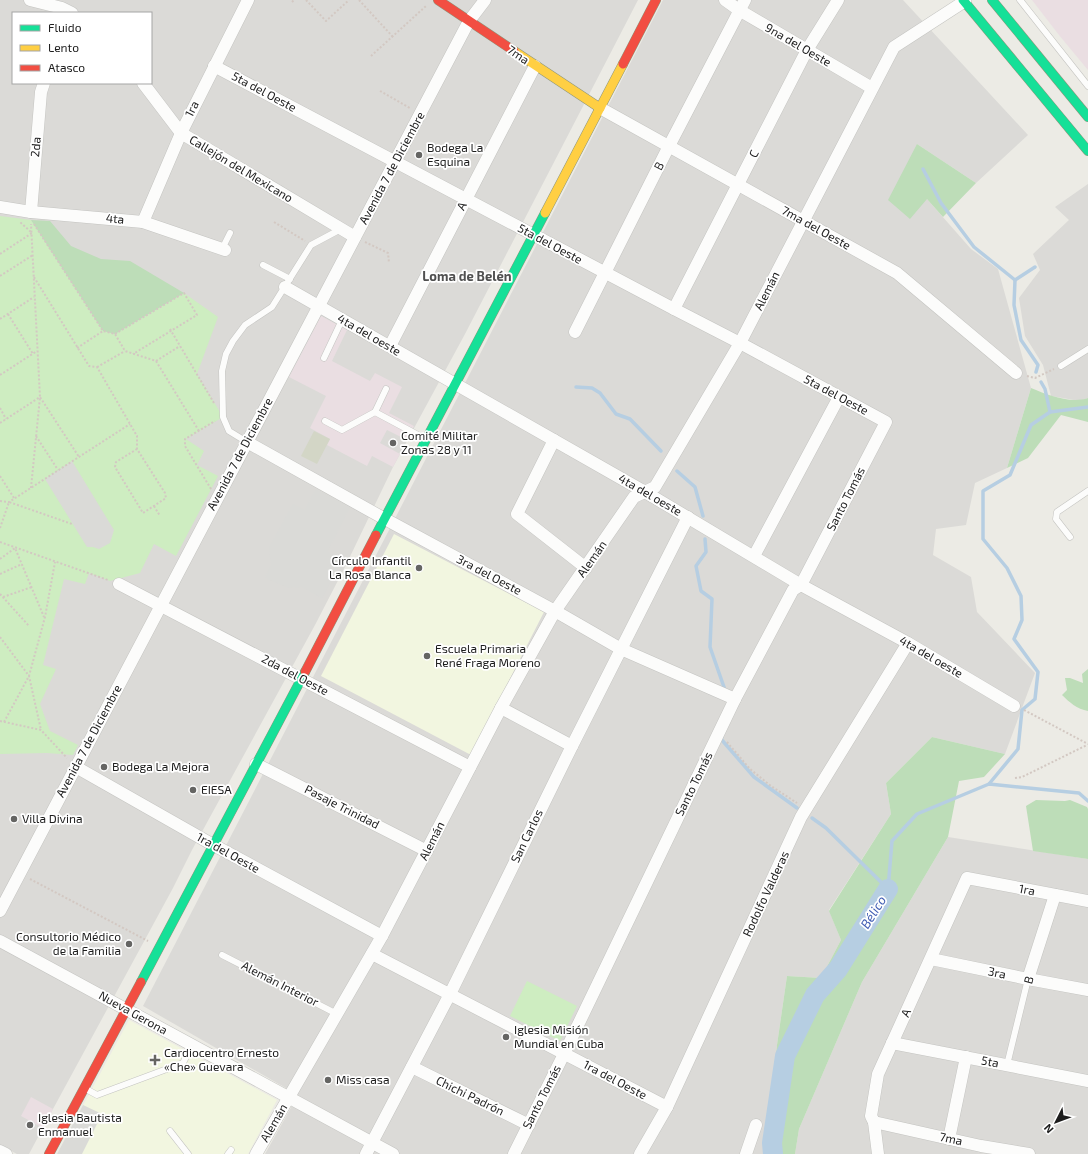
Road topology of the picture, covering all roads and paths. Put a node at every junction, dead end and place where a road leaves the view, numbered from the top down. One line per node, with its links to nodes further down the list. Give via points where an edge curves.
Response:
1 (30, 0): 16 (street)
2 (248, 0): 21 (street, 1ra)
3 (306, 0): 4 (path, via 326,21)
4 (349, 0)
5 (360, 0): 18 (path)
6 (438, 0): 17 (main road, 7ma)
7 (485, 0): 17 (street, Avenida 7 de Diciembre)
8 (656, 0): 28 (main road)
9 (725, 0): 15 (street, 9na del Oeste)
10 (838, 0): 19 (street, C)
11 (992, 0): 30 (main road)
12 (1020, 0): 25 (lane)
13 (964, 1): 26 (street, Alemán, via 894,46); 33 (main road)
14 (427, 5): 18 (path)
15 (742, 5): 19 (street, 9na del Oeste); 32 (street, B)
16 (69, 12)
17 (469, 21): 22 (main road, 7ma); 29 (street, Avenida 7 de Diciembre)
18 (393, 37): 20 (path)
19 (807, 50): 26 (street, 9na del Oeste); 35 (street, C)
20 (371, 56)
21 (214, 66): 31 (street, 1ra); 34 (street, 5ta del Oeste)
22 (535, 66): 28 (main road, 7ma); 36 (street, A)
23 (44, 84): 38 (street, 2da)
24 (144, 84): 31 (street, Callejón del Mexicano)
25 (1088, 86)
26 (872, 88): 39 (street, Alemán)
27 (380, 91): 29 (path)
28 (593, 104): 32 (street, 7ma del Oeste); 43 (main road)
29 (420, 114): 34 (street, Avenida 7 de Diciembre)
30 (1088, 117)
31 (180, 133): 40 (street, 1ra); 42 (street, Callejón del Mexicano)
32 (669, 146): 35 (street, 7ma del Oeste); 53 (street, B)
33 (1088, 151)
34 (395, 162): 36 (street, 5ta del Oeste); 46 (street, Avenida 7 de Diciembre)
35 (738, 184): 39 (street, 7ma del Oeste); 59 (street, C)
36 (466, 199): 43 (street, 5ta del Oeste); 69 (street, A)
37 (3, 208): 38 (street, 4ta); 44 (path)
38 (31, 212): 40 (street, 4ta)
39 (803, 221): 67 (street, Alemán); 80 (street, 7ma del Oeste, via 897,273)
40 (143, 222): 48 (street, 4ta)
41 (274, 222): 47 (path)
42 (342, 229): 46 (street, Callejón del Mexicano); 47 (lane)
43 (526, 231): 53 (street, 5ta del Oeste); 82 (main road)
44 (32, 233): 49 (path); 50 (path); 64 (path, via 31,220)
45 (230, 233): 48 (lane)
46 (355, 237): 51 (path, via 388,253); 58 (street, Avenida 7 de Diciembre)
47 (311, 245): 56 (lane)
48 (224, 249)
49 (0, 254)
50 (33, 255): 54 (path); 55 (path)
51 (389, 263)
52 (263, 265): 56 (lane)
53 (606, 273): 59 (street, 5ta del Oeste); 65 (street, B)
54 (0, 276)
55 (34, 278): 57 (path); 70 (path)
56 (287, 283): 58 (street, 4ta del oeste); 88 (lane, via 272,307 245,325 226,354 222,371)
57 (35, 297): 60 (path); 72 (path)
58 (319, 306): 62 (street, 4ta del oeste); 98 (street, Avenida 7 de Diciembre)
59 (674, 309): 67 (street, 5ta del Oeste)
60 (8, 314): 61 (path); 74 (path)
61 (0, 319)
62 (342, 320): 69 (street, 4ta del oeste); 76 (lane)
63 (170, 330): 66 (path, via 197,315 184,293); 68 (path); 75 (path)
64 (103, 331): 66 (path); 70 (path)
65 (575, 332)
66 (115, 334): 73 (path)
67 (740, 343): 85 (street, 5ta del Oeste); 106 (street, Alemán, via 655,487)
68 (180, 346): 77 (path); 88 (path)
69 (390, 346): 82 (street, 4ta del oeste)
70 (77, 348): 79 (path, via 88,366)
71 (1088, 349): 78 (lane)
72 (38, 351): 74 (path); 84 (path)
73 (125, 351): 75 (path); 79 (path)
74 (33, 354): 81 (path)
75 (133, 354): 77 (path)
76 (324, 358)
77 (156, 361): 94 (path)
78 (1061, 366): 80 (path, via 1035,378)
79 (97, 367): 93 (path)
80 (1016, 373)
81 (0, 375)
82 (449, 380): 97 (street, 4ta del oeste); 113 (main road)
83 (386, 389): 87 (lane)
84 (40, 397): 89 (path); 95 (path); 100 (path)
85 (840, 397): 91 (street, 5ta del Oeste); 120 (street)
86 (0, 408): 89 (path)
87 (375, 412): 90 (lane, via 342,430); 96 (lane)
88 (223, 417): 94 (path); 98 (lane, via 229,431)
89 (6, 419): 92 (path)
90 (324, 421)
91 (886, 422): 127 (street, Santo Tomás)
92 (0, 423)
93 (130, 424): 99 (path, via 137,436); 100 (path)
94 (199, 431): 108 (path, via 185,439 185,446)
95 (36, 435): 101 (path); 104 (path)
96 (418, 435)
97 (554, 440): 106 (street, 4ta del oeste); 124 (street, via 517,514)
98 (247, 442): 108 (street, Avenida 7 de Diciembre); 113 (street, 3ra del Oeste)
99 (137, 448): 111 (path, via 165,493 166,498); 111 (path, via 116,462 115,467 143,512)
100 (79, 457): 101 (path)
101 (58, 470): 104 (path)
102 (0, 476): 107 (path)
103 (394, 482): 113 (main road)
104 (30, 488): 107 (path)
105 (1088, 490): 117 (lane, via 1057,512 1056,519)
106 (645, 492): 114 (street, 4ta del oeste); 124 (street, Alemán, via 634,497)
107 (14, 498): 110 (path)
108 (216, 498): 131 (street, Avenida 7 de Diciembre)
109 (0, 501): 110 (path)
110 (9, 502): 115 (path); 116 (path)
111 (154, 506): 112 (path)
112 (160, 516)
113 (381, 517): 132 (street, 3ra del Oeste); 139 (main road)
114 (688, 517): 120 (street, 4ta del oeste); 137 (street, San Carlos)
115 (72, 524)
116 (0, 528)
117 (1070, 537)
118 (0, 542): 119 (path)
119 (15, 548): 121 (path); 122 (path); 123 (path)
120 (754, 556): 127 (street, 4ta del oeste)
121 (0, 559)
122 (55, 562): 126 (path); 133 (path)
123 (22, 564): 125 (path); 128 (path)
124 (586, 568): 132 (street, Alemán)
125 (0, 574)
126 (119, 584): 131 (street, 2da del Oeste)
127 (801, 585): 136 (street, 4ta del oeste); 140 (street, Santo Tomás, via 793,590)
128 (32, 587): 130 (path); 133 (path)
129 (0, 594): 130 (path)
130 (3, 597): 134 (path)
131 (161, 605): 139 (street, 2da del Oeste); 150 (street, Avenida 7 de Diciembre)
132 (555, 611): 137 (street, 3ra del Oeste); 142 (street, Alemán)
133 (45, 618): 138 (path)
134 (29, 626)
135 (0, 637): 138 (path)
136 (908, 643): 141 (street, 4ta del oeste); 153 (street, Rodolfo Valderas)
137 (621, 649): 140 (street, 3ra del Oeste); 148 (street, San Carlos)
138 (29, 676): 144 (path); 145 (path)
139 (298, 677): 149 (main road); 151 (street, 2da del Oeste); 154 (main road)
140 (735, 699): 175 (street, Santo Tomás)
141 (1014, 706): 147 (path)
142 (501, 708): 148 (street); 151 (street, Alemán)
143 (0, 721): 144 (path)
144 (4, 722): 145 (path)
145 (41, 730): 150 (path)
146 (725, 739): 153 (path, via 750,769)
147 (1088, 744): 152 (path, via 1022,777)
148 (572, 746): 169 (street, San Carlos)
149 (256, 764): 154 (main road); 155 (street, Pasaje Trinidad)
150 (76, 767): 154 (street, 1ra del Oeste); 156 (street, Avenida 7 de Diciembre)
151 (470, 767): 155 (street, Alemán)
152 (1015, 778)
153 (806, 809): 182 (street, Rodolfo Valderas)
154 (211, 843): 161 (street, 1ra del Oeste); 163 (main road); 170 (main road)
155 (427, 851): 161 (street, Alemán)
156 (20, 874): 160 (street, Avenida 7 de Diciembre); 163 (path)
157 (967, 878): 158 (street, 1ra); 166 (street, A)
158 (1055, 895): 159 (street, 1ra); 167 (street, B)
159 (1088, 901)
160 (0, 911)
161 (382, 936): 164 (street, Alemán)
162 (0, 941): 170 (street, Nueva Gerona)
163 (153, 944): 170 (main road)
164 (372, 954): 169 (street, 1ra del Oeste); 171 (street, Alemán)
165 (222, 955): 171 (lane, Alemán Interior)
166 (931, 958): 167 (street, 3ra); 172 (street, A)
167 (1028, 979): 168 (street, 3ra); 177 (lane, B)
168 (1088, 990)
169 (450, 994): 175 (street, 1ra del Oeste); 178 (street, San Carlos)
170 (123, 1008): 173 (street, Nueva Gerona); 174 (main road); 180 (main road)
171 (337, 1014): 181 (street, Alemán)
172 (892, 1043): 176 (street, 5ta); 183 (street, A, via 878,1074 871,1116)
173 (192, 1045): 180 (lane, via 183,1063 97,1095); 181 (street, Nueva Gerona)
174 (96, 1046)
175 (564, 1054): 182 (street, 1ra del Oeste); 184 (street, Santo Tomás)
176 (966, 1057): 177 (street, 5ta); 187 (street)
177 (1007, 1065): 179 (street, 5ta)
178 (412, 1067): 184 (street, Chichi Padrón); 188 (street, San Carlos)
179 (1088, 1081)
180 (84, 1088): 192 (main road)
181 (289, 1098): 188 (street, Nueva Gerona); 194 (street, Alemán)
182 (667, 1107): 198 (street, Rodolfo Valderas)
183 (874, 1122): 187 (street, 7ma); 200 (street, A)
184 (529, 1125): 197 (street, Santo Tomás)
185 (756, 1125): 199 (street)
186 (170, 1131): 193 (lane)
187 (950, 1139): 189 (street, 7ma)
188 (372, 1142): 195 (street, San Carlos); 196 (street, Nueva Gerona)
189 (980, 1150): 201 (street, 7ma)
190 (0, 1151): 191 (street)
191 (6, 1154)
192 (49, 1154)
193 (188, 1154)
194 (256, 1154)
195 (366, 1154)
196 (393, 1154)
197 (514, 1154)
198 (640, 1154)
199 (746, 1154)
200 (878, 1154)
201 (1029, 1154)

